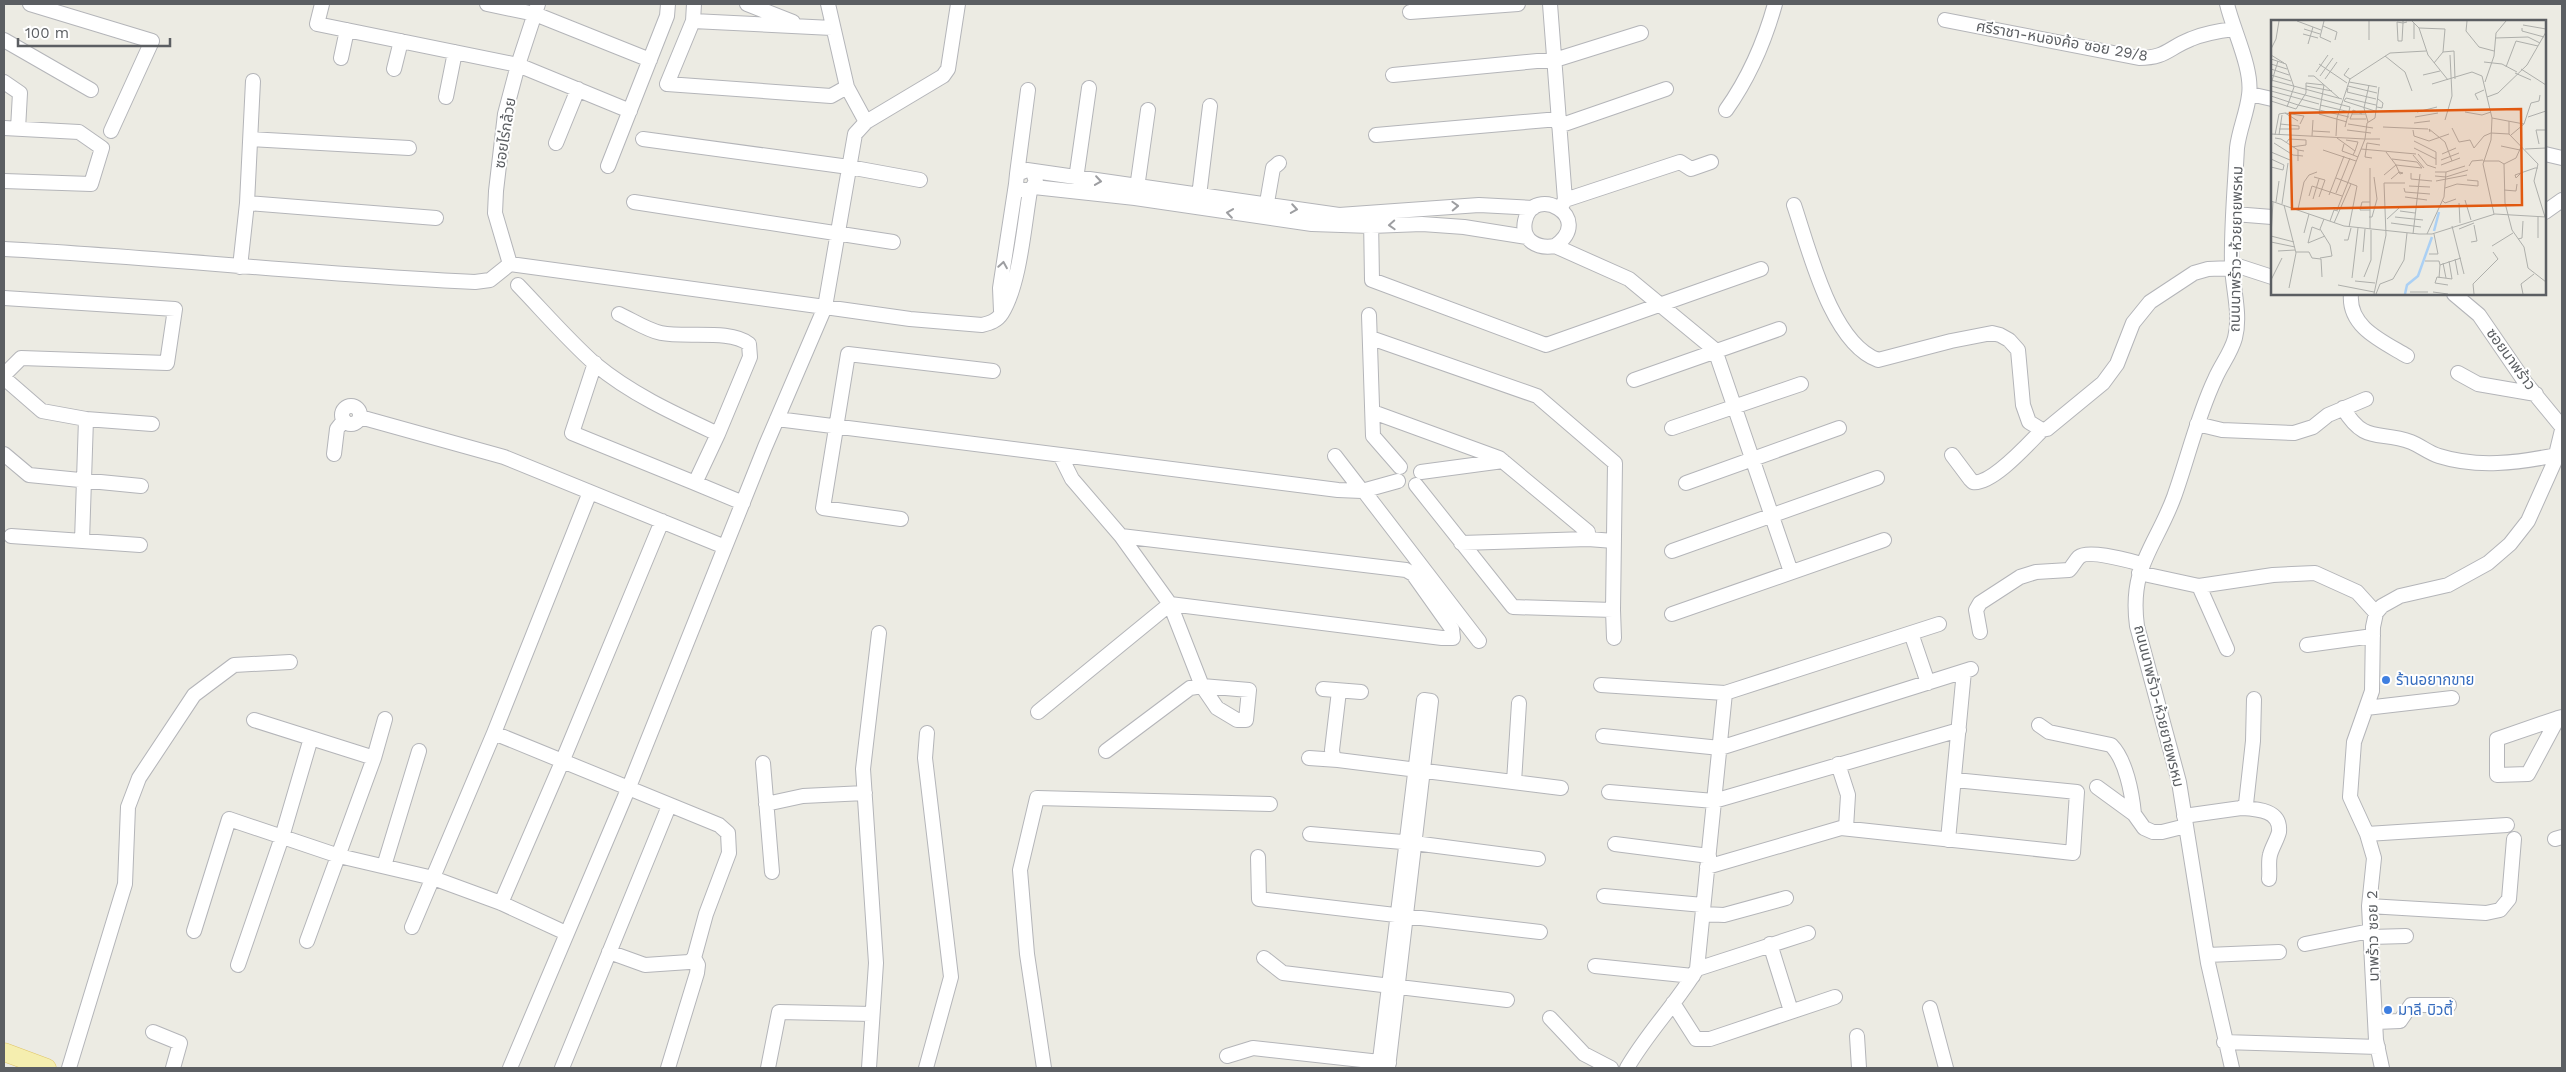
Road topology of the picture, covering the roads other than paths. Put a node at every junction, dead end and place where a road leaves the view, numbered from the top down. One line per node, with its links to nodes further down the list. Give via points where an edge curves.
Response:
1 (30, 4): 50 (street, via 152,41)
2 (322, 4): 20 (street, via 318,24)
3 (487, 4): 13 (street)
4 (694, 4): 15 (street)
5 (747, 4): 17 (street)
6 (828, 4): 18 (street)
7 (958, 4): 47 (street, via 948,69 943,76)
8 (1518, 4): 14 (street)
9 (1550, 4): 27 (street)
10 (1775, 4): 45 (street, via 1767,32)
11 (2227, 4): 19 (street, ถนนนาพร้าว-ห้วยยายพรหม)
12 (664, 5): 26 (street, via 667,16)
13 (536, 9): 26 (street); 28 (street, ซอยไร่กล้วย)
14 (1410, 12)
15 (692, 20): 17 (street); 34 (street, via 667,84 831,96)
16 (1945, 20): 19 (street, ศรีราชา-หนองค้อ ซอย 29/8, via 2139,58 2155,58 2188,40 2210,32)
17 (803, 26): 18 (street)
18 (832, 28): 34 (street)
19 (2234, 29): 39 (street, ถนนนาพร้าว-ห้วยยายพรหม)
20 (347, 30): 23 (street); 25 (street)
21 (1641, 33): 27 (street)
22 (4, 40): 36 (street)
23 (401, 41): 24 (street); 29 (street)
24 (455, 52): 28 (street); 40 (street)
25 (341, 58)
26 (650, 60): 43 (street)
27 (1554, 60): 30 (street); 46 (street)
28 (518, 65): 37 (street); 87 (street, ซอยไร่กล้วย, via 505,114 495,213)
29 (394, 69)
30 (1393, 75)
31 (253, 81): 53 (street)
32 (4, 82): 49 (street, via 20,93)
33 (1089, 88): 66 (street)
34 (842, 89): 47 (street)
35 (1666, 89): 46 (street)
36 (91, 90)
37 (578, 90): 43 (street); 54 (street)
38 (1028, 90): 63 (street)
39 (2250, 94): 41 (street); 78 (street, ถนนนาพร้าว-ห้วยยายพรหม, via 2238,138)
40 (446, 97)
41 (2271, 99)
42 (1210, 106): 71 (street)
43 (630, 110): 60 (street)
44 (1148, 110): 68 (street)
45 (1726, 110)
46 (1559, 122): 51 (street); 73 (street)
47 (862, 125): 61 (street, via 855,134)
48 (4, 128): 49 (street)
49 (18, 129): 65 (street, via 79,132 102,148 91,184)
50 (111, 131)
51 (1376, 135)
52 (643, 138): 61 (street)
53 (251, 139): 55 (street); 72 (street)
54 (556, 143)
55 (409, 148)
56 (2546, 154): 57 (street)
57 (2562, 158)
58 (1279, 162): 76 (street, via 1273,168)
59 (1711, 162): 73 (street, via 1691,169 1680,162)
60 (608, 166)
61 (849, 167): 64 (street); 82 (street)
62 (1032, 172): 63 (street, via 1027,170); 66 (street); 67 (street, via 1036,182)
63 (1016, 179): 67 (street, via 1019,189); 99 (street, one-way to 63, via 1000,288)
64 (920, 180)
65 (4, 181)
66 (1075, 185): 67 (street); 68 (street)
67 (1032, 189): 99 (street, via 1012,290)
68 (1136, 193): 71 (street)
69 (2562, 200): 77 (street)
70 (634, 202): 82 (street)
71 (1198, 202): 76 (street)
72 (247, 203): 80 (street); 89 (street)
73 (1562, 204): 75 (street, via 1543,204); 85 (street, via 1568,231 1564,240)
74 (1794, 205): 124 (street, via 1828,304 1850,339 1869,357 1878,360 1951,341 1992,333 2000,335 2018,350 2023,405 2029,422)
75 (1534, 208): 81 (street, one-way to 75, via 1479,205); 83 (street, via 1525,221)
76 (1265, 211): 81 (street)
77 (2546, 211)
78 (2234, 214): 79 (street); 88 (street, ถนนนาพร้าว-ห้วยยายพรหม)
79 (2271, 217)
80 (436, 218)
81 (1371, 219): 83 (street, one-way to 81, via 1464,227); 96 (street, via 1372,280 1546,345)
82 (837, 234): 84 (street); 97 (street)
83 (1527, 237): 85 (street, via 1540,246)
84 (893, 242)
85 (1555, 246): 96 (street, via 1630,279)
86 (4, 249): 89 (street, via 104,254)
87 (510, 264): 89 (street, via 490,280 475,282); 97 (street)
88 (2232, 266): 91 (street); 119 (street, ถนนนาพร้าว-ห้วยยายพรหม, via 2237,314 2235,338); 124 (street, via 2194,273 2150,302 2133,323 2117,364 2103,383 2048,429)
89 (240, 268)
90 (1761, 269): 96 (street)
91 (2271, 277)
92 (518, 285): 105 (street)
93 (2351, 295): 104 (street, via 2354,318 2372,334)
94 (2456, 295): 111 (street, ซอยนาพร้าว, via 2478,315)
95 (4, 298): 108 (street, via 175,309 167,363 21,358)
96 (1661, 306): 103 (street)
97 (825, 307): 99 (street, via 910,320 982,325 993,322); 117 (street)
98 (619, 314): 125 (street, via 661,333 725,337 749,344 750,357)
99 (1001, 314)
100 (1369, 315): 102 (street)
101 (1779, 329): 103 (street)
102 (1371, 338): 115 (street); 152 (street, via 1537,396 1615,463)
103 (1716, 350): 109 (street); 113 (street)
104 (2407, 356)
105 (595, 363): 125 (street, via 621,383 666,409); 138 (street, via 572,433)
106 (992, 371): 120 (street, via 848,354)
107 (2458, 373): 111 (street, via 2478,384)
108 (4, 376): 116 (street, via 42,411)
109 (1634, 380)
110 (1801, 384): 113 (street)
111 (2536, 394): 123 (street, ซอยนาพร้าว)
112 (2366, 399): 114 (street)
113 (1735, 407): 121 (street); 132 (street)
114 (2344, 408): 119 (street, via 2313,427 2294,433 2222,430); 130 (street, via 2354,426 2363,432 2412,442 2437,456 2472,464)
115 (1373, 412): 133 (street); 134 (street, via 1373,436)
116 (86, 419): 118 (street); 137 (street)
117 (777, 419): 120 (street); 143 (street)
118 (152, 424)
119 (2197, 424): 157 (street, ถนนนาพร้าว-ห้วยยายพรหม, via 2173,499)
120 (838, 426): 128 (street); 145 (street, via 823,508)
121 (1672, 428)
122 (1839, 428): 132 (street)
123 (2562, 429): 130 (street)
124 (2042, 430): 129 (street, via 1983,482 1973,482)
125 (718, 434): 138 (street)
126 (4, 454): 137 (street, via 29,475)
127 (334, 454): 142 (street, via 337,429 344,420 343,412 349,406 357,409 360,416 504,457)
128 (1060, 455): 141 (street, via 1338,490); 148 (street, via 1072,479)
129 (1952, 455)
130 (2556, 455): 162 (street, via 2528,521 2496,557 2448,585 2400,596)
131 (1335, 456): 141 (street)
132 (1753, 459): 139 (street); 144 (street)
133 (1503, 461): 136 (street); 149 (street, via 1588,532)
134 (1399, 474): 136 (street, via 1406,487); 136 (street, via 1404,464 1414,464); 141 (street)
135 (1877, 478): 144 (street)
136 (1418, 479): 153 (street)
137 (84, 482): 140 (street); 151 (street)
138 (695, 483): 143 (street)
139 (1686, 483)
140 (140, 486)
141 (1363, 490): 170 (street)
142 (590, 492): 146 (street); 190 (street)
143 (743, 503): 155 (street)
144 (1772, 516): 156 (street); 158 (street)
145 (900, 519)
146 (662, 521): 155 (street); 200 (street)
147 (11, 536): 151 (street)
148 (1121, 536): 160 (street); 160 (street, via 1406,570 1413,574 1452,629 1453,638)
149 (1588, 539): 152 (street); 153 (street)
150 (1884, 540): 158 (street)
151 (82, 541): 154 (street)
152 (1614, 541): 161 (street)
153 (1461, 543): 161 (street, via 1513,608)
154 (140, 545)
155 (725, 547): 206 (street)
156 (1672, 551)
157 (2140, 568): 159 (street); 165 (street, via 2117,558 2085,555 2079,557 2069,570 2036,572 2020,577 1980,604 1976,610); 217 (street, ถนนนาพร้าว-ห้วยยายพรหม, via 2135,608 2137,626 2179,782)
158 (1791, 572): 163 (street)
159 (2199, 586): 162 (street, via 2273,575 2315,573 2328,576 2357,592); 172 (street)
160 (1170, 604): 184 (street); 196 (street, via 1202,686 1190,688)
161 (1613, 610): 169 (street)
162 (2376, 613): 168 (street, นาพร้าว ซอย 2)
163 (1672, 614)
164 (1939, 624): 167 (street)
165 (1980, 632)
166 (879, 633): 210 (street, via 863,769)
167 (1910, 633): 174 (street); 179 (street)
168 (2373, 636): 171 (street); 183 (street, นาพร้าว ซอย 2, via 2372,691)
169 (1614, 638)
170 (1479, 641)
171 (2307, 645)
172 (2227, 649)
173 (290, 662): 277 (street, via 234,665 194,694 139,778 128,807 125,884)
174 (1928, 683): 189 (street, via 1968,670); 194 (street)
175 (1602, 685): 179 (street)
176 (1323, 689): 177 (street)
177 (1339, 691): 178 (street); 199 (street, via 1332,750 1333,757)
178 (1361, 692)
179 (1725, 693): 194 (street)
180 (2452, 698): 183 (street)
181 (2254, 699): 215 (street, via 2248,799)
182 (1519, 703): 205 (street)
183 (2366, 708): 221 (street, นาพร้าว ซอย 2, via 2354,742 2350,797)
184 (1038, 712)
185 (2560, 718): 185 (street, via 2496,739 2497,775 2528,774)
186 (385, 719): 197 (street)
187 (254, 720): 193 (street)
188 (2039, 725): 216 (street, via 2049,732 2112,745 2118,752 2133,800)
189 (1959, 730): 202 (street); 204 (street)
190 (494, 733): 200 (street); 233 (street)
191 (927, 733): 284 (street, via 925,758 951,977)
192 (1603, 736): 194 (street)
193 (311, 738): 197 (street); 222 (street)
194 (1720, 748): 211 (street)
195 (419, 751): 231 (street)
196 (1106, 751)
197 (374, 758): 227 (street)
198 (1309, 758): 199 (street)
199 (1338, 760): 203 (street)
200 (562, 762): 206 (street); 237 (street)
201 (763, 762): 212 (street)
202 (1838, 764): 211 (street); 219 (street, via 1848,794)
203 (1419, 771): 205 (street); 225 (street)
204 (1955, 780): 224 (street); 224 (street, via 2077,792 2073,853)
205 (1514, 782): 208 (street)
206 (629, 787): 214 (street); 244 (street)
207 (2097, 787): 216 (street)
208 (1561, 788)
209 (1609, 792): 211 (street)
210 (865, 793): 212 (street, via 803,796); 266 (street, via 876,963)
211 (1714, 801): 230 (street)
212 (766, 804): 232 (street)
213 (1270, 804): 285 (street, via 1037,798 1020,870 1027,954)
214 (669, 806): 251 (street); 254 (street, via 720,825 728,833 729,853 706,914)
215 (2241, 808): 217 (street); 234 (street, via 2276,816 2278,833 2270,855)
216 (2134, 814): 217 (street, via 2144,828 2153,832)
217 (2185, 821): 253 (street, ถนนนาพร้าว-ห้วยยายพรหม)
218 (2507, 825): 221 (street)
219 (1846, 828): 224 (street); 230 (street)
220 (1310, 834): 225 (street)
221 (2367, 834): 238 (street, นาพร้าว ซอย 2, via 2374,858)
222 (282, 837): 227 (street); 242 (street, via 230,819); 256 (street)
223 (2514, 839): 238 (street, via 2509,899 2500,910 2486,913)
224 (1948, 840)
225 (1410, 842): 229 (street); 240 (street)
226 (1615, 844): 230 (street)
227 (339, 856): 231 (street); 248 (street)
228 (1258, 857): 240 (street, via 1259,899)
229 (1538, 858)
230 (1708, 861): 239 (street)
231 (384, 866): 233 (street)
232 (772, 872)
233 (433, 878): 237 (street); 241 (street)
234 (2269, 879)
235 (1604, 896): 239 (street)
236 (1786, 898): 239 (street, via 1724,915)
237 (501, 903): 244 (street)
238 (2369, 906): 246 (street, นาพร้าว ซอย 2)
239 (1703, 909): 258 (street)
240 (1402, 914): 243 (street); 259 (street)
241 (412, 927)
242 (194, 931)
243 (1540, 932)
244 (566, 933): 279 (street)
245 (1808, 933): 249 (street)
246 (2370, 934): 247 (street); 250 (street); 268 (street, นาพร้าว ซอย 2)
247 (2406, 936)
248 (307, 941)
249 (1770, 944): 258 (street); 265 (street)
250 (2305, 944)
251 (609, 952): 254 (street, via 645,964 689,962); 280 (street)
252 (2279, 952): 253 (street)
253 (2207, 954): 271 (street, ถนนนาพร้าว-ห้วยยายพรหม)
254 (694, 958): 281 (street, via 698,965 697,973)
255 (1264, 958): 259 (street, via 1283,973)
256 (238, 965)
257 (1595, 966): 258 (street)
258 (1695, 973): 262 (street)
259 (1393, 986): 261 (street); 275 (street)
260 (1835, 997): 265 (street)
261 (1507, 1000)
262 (1673, 1003): 265 (street, via 1696,1039 1710,1039); 287 (street)
263 (2449, 1006): 268 (street, via 2411,1005 2400,1020)
264 (1930, 1008): 289 (street)
265 (1791, 1011)
266 (872, 1014): 282 (street, via 779,1012); 283 (street)
267 (1550, 1018): 286 (street, via 1584,1054)
268 (2376, 1022): 272 (street, นาพร้าว ซอย 2)
269 (152, 1032): 278 (street, via 180,1043)
270 (1857, 1036): 288 (street)
271 (2224, 1042): 272 (street); 290 (street, ถนนนาพร้าว-ห้วยยายพรหม)
272 (2378, 1047): 291 (street, นาพร้าว ซอย 2)
273 (4, 1052): 276 (main road)
274 (1227, 1056): 275 (street, via 1253,1048)
275 (1384, 1065)
276 (48, 1068)
277 (69, 1068)
278 (173, 1068)
279 (510, 1068)
280 (562, 1068)
281 (668, 1068)
282 (768, 1068)
283 (869, 1068)
284 (926, 1068)
285 (1044, 1068)
286 (1611, 1068)
287 (1627, 1068)
288 (1859, 1068)
289 (1946, 1068)
290 (2232, 1068)
291 (2382, 1068)

